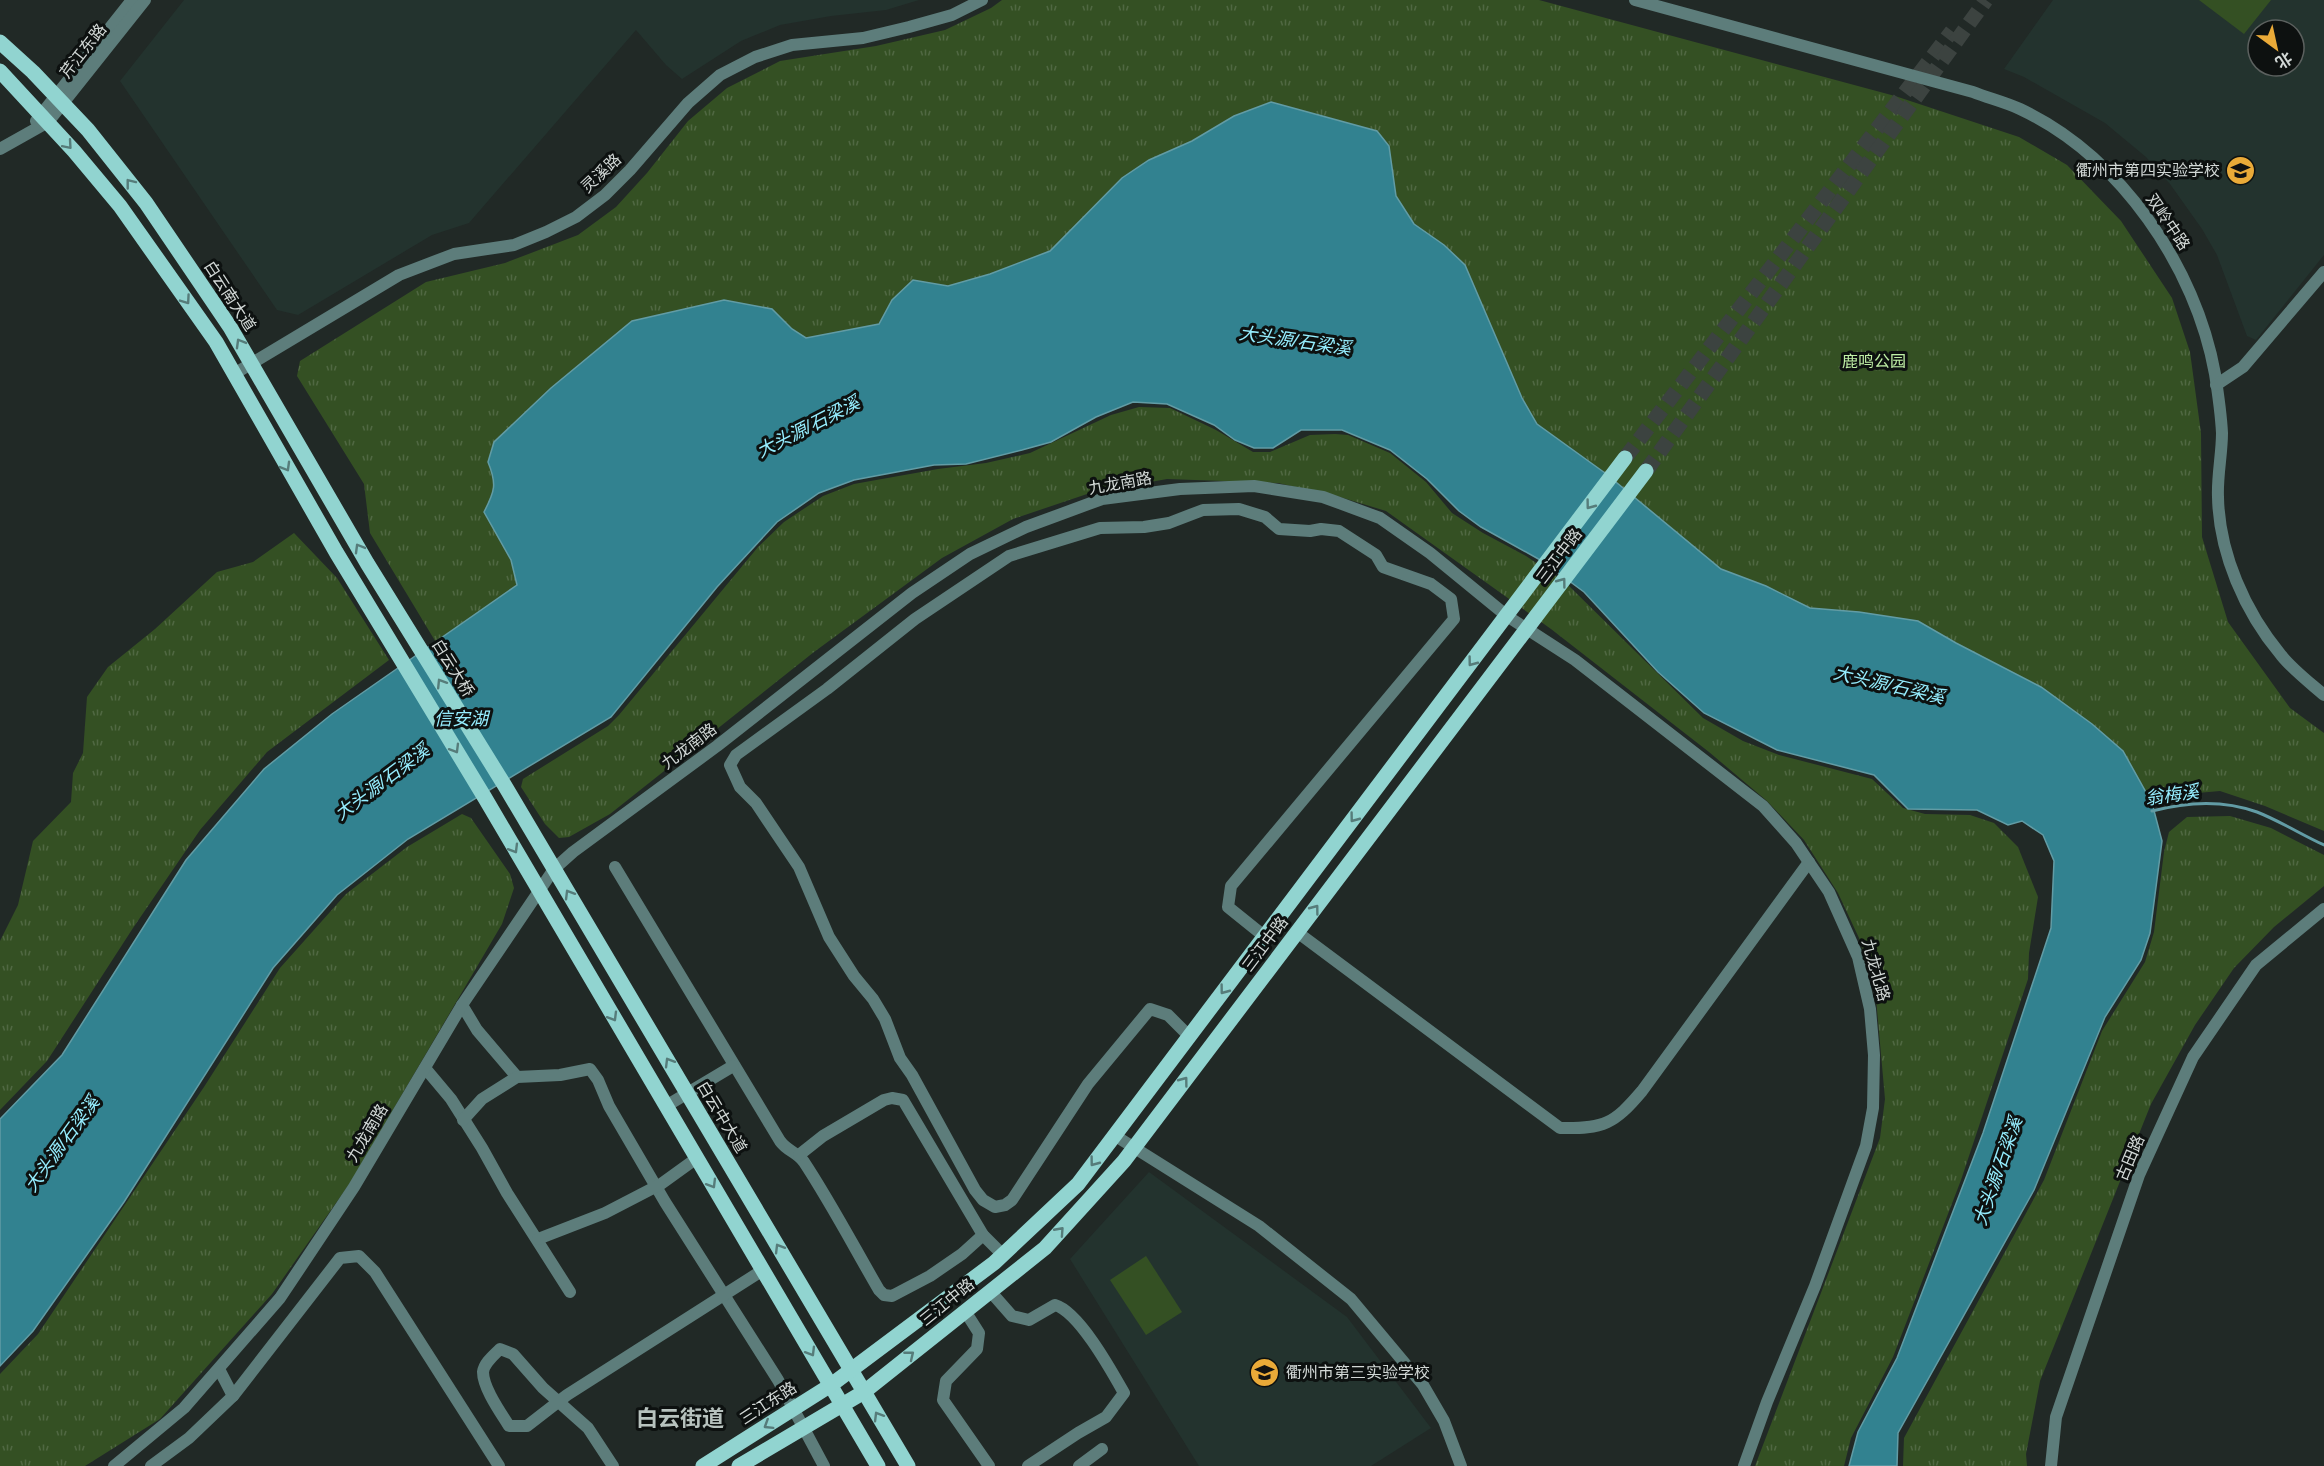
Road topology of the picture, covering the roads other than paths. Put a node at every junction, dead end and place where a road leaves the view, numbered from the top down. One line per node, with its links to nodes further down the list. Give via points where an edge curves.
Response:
1 (132, 0): 7 (street, 芹江东路)
2 (145, 0): 7 (street, 芹江东路)
3 (982, 0): 11 (street, 灵溪路, via 952,15 897,30 863,38 792,45 755,57 720,75 688,103 630,170 576,217 514,245 454,254 399,274)
4 (1635, 0): 13 (street, 双岭中路, via 1973,92 2020,109 2068,138 2129,194 2172,256 2205,331)
5 (0, 42): 7 (main road, 白云南大道)
6 (0, 71): 8 (main road)
7 (59, 100): 8 (street, 芹江东路); 11 (main road, 白云南大道, one-way to 7, via 146,203)
8 (44, 118): 9 (street, 芹江东路, via 28,134); 12 (main road, one-way to 12, via 120,206 216,342)
9 (0, 149)
10 (2324, 272): 13 (street, via 2243,367)
11 (251, 363): 12 (street, 灵溪路); 16 (main road, 白云南大道, one-way to 11)
12 (234, 374): 26 (main road, one-way to 26)
13 (2216, 385): 21 (street, 双岭中路, via 2222,434 2218,498 2233,574 2260,626 2281,655)
14 (1625, 458): 17 (main road, 三江中路, one-way to 17)
15 (1646, 471): 18 (main road, 三江中路, one-way to 15)
16 (389, 598): 22 (main road, 白云大桥, one-way to 16)
17 (1507, 615): 18 (street, 九龙北路); 19 (street, 九龙南路, via 1380,518 1323,497 1254,486 1180,489 1102,500 1026,527 970,554 912,593); 29 (main road, 三江中路, one-way to 29)
18 (1526, 628): 23 (street, 九龙北路, via 1575,660 1763,806); 28 (main road, 三江中路, one-way to 18)
19 (814, 671): 20 (street); 25 (street, 九龙南路)
20 (827, 689): 29 (street, via 915,619 1010,556 1100,528 1144,527 1203,510 1239,509 1265,517 1279,529 1339,531 1355,540 1376,555 1383,567 1431,584 1451,599 1454,619 1231,886 1227,907); 31 (street, via 736,755 730,765 732,774 799,867 829,937 885,1019 900,1058 983,1200 995,1207 1011,1200 1088,1084 1150,1010 1168,1015)
21 (2324, 695)
22 (505, 786): 25 (main road, 白云中大道)
23 (1809, 862): 28 (street, via 1642,1091 1609,1122 1585,1128 1560,1128); 74 (street, 九龙北路, via 1829,892 1858,957 1870,1009 1873,1108 1866,1146)
24 (615, 867): 32 (street)
25 (554, 869): 26 (street, 九龙南路); 35 (main road, 白云中大道, one-way to 25)
26 (539, 890): 30 (street, 九龙南路); 36 (main road, one-way to 36)
27 (2324, 909): 75 (street, 古田路, via 2256,965 2193,1057 2139,1175 2056,1416)
28 (1297, 933): 39 (main road, 三江中路, one-way to 28)
29 (1264, 936): 31 (main road, 三江中路, one-way to 31)
30 (462, 1005): 33 (street, 九龙南路); 34 (street, via 477,1030)
31 (1189, 1036): 38 (main road, 三江中路)
32 (734, 1066): 35 (street); 40 (street, via 785,1149)
33 (425, 1068): 37 (street); 51 (street, 九龙南路, via 354,1187 283,1294)
34 (517, 1077): 37 (street, via 482,1099); 42 (street, via 590,1069)
35 (687, 1093): 36 (street); 52 (main road, 白云中大道, one-way to 35)
36 (666, 1106): 41 (main road)
37 (463, 1120): 44 (street)
38 (1114, 1135): 39 (street); 45 (main road, 三江中路, one-way to 45, via 1078,1184)
39 (1134, 1148): 47 (main road, 三江中路, one-way to 39, via 1045,1248); 73 (street, via 1258,1226 1351,1299 1423,1385 1444,1421)
40 (799, 1155): 43 (street, via 884,1100 903,1100); 43 (street, via 884,1295 892,1296 930,1276)
41 (697, 1158): 42 (street); 46 (main road, one-way to 46)
42 (656, 1186): 44 (street, via 605,1213); 49 (street)
43 (983, 1235): 45 (street)
44 (538, 1239): 48 (street)
45 (1002, 1256): 52 (main road, 三江中路)
46 (763, 1270): 49 (street); 53 (main road, one-way to 53)
47 (990, 1291): 50 (main road, 三江中路); 71 (street, via 1012,1316 1029,1320 1055,1305 1063,1307 1124,1393 1106,1417)
48 (570, 1292)
49 (723, 1295): 56 (street); 58 (street)
50 (965, 1311): 54 (main road, 三江中路, one-way to 50); 70 (street, via 979,1333 977,1349 946,1381 943,1400)
51 (219, 1368): 55 (street); 61 (street, 九龙南路, via 184,1408)
52 (851, 1369): 53 (main road, 三江东路); 54 (main road, 白云中大道)
53 (831, 1385): 57 (main road); 58 (main road, 三江东路)
54 (864, 1392): 57 (main road); 69 (main road, 白云中大道, one-way to 54)
55 (233, 1396): 62 (street, via 189,1438); 63 (street, via 340,1258 358,1256 375,1272)
56 (560, 1401): 56 (street, via 513,1354 500,1349 487,1362 483,1372 488,1388 509,1426 527,1426); 64 (street, via 588,1428)
57 (843, 1406): 59 (main road); 68 (main road)
58 (793, 1409): 59 (street); 65 (main road, 三江东路, one-way to 65)
59 (804, 1428): 66 (main road); 67 (street)
60 (1102, 1449): 72 (street)
61 (114, 1466)
62 (151, 1466)
63 (499, 1466)
64 (613, 1466)
65 (703, 1466)
66 (739, 1466)
67 (824, 1466)
68 (878, 1466)
69 (908, 1466)
70 (988, 1466)
71 (1028, 1466)
72 (1079, 1466)
73 (1461, 1466)
74 (1744, 1466)
75 (2051, 1466)

